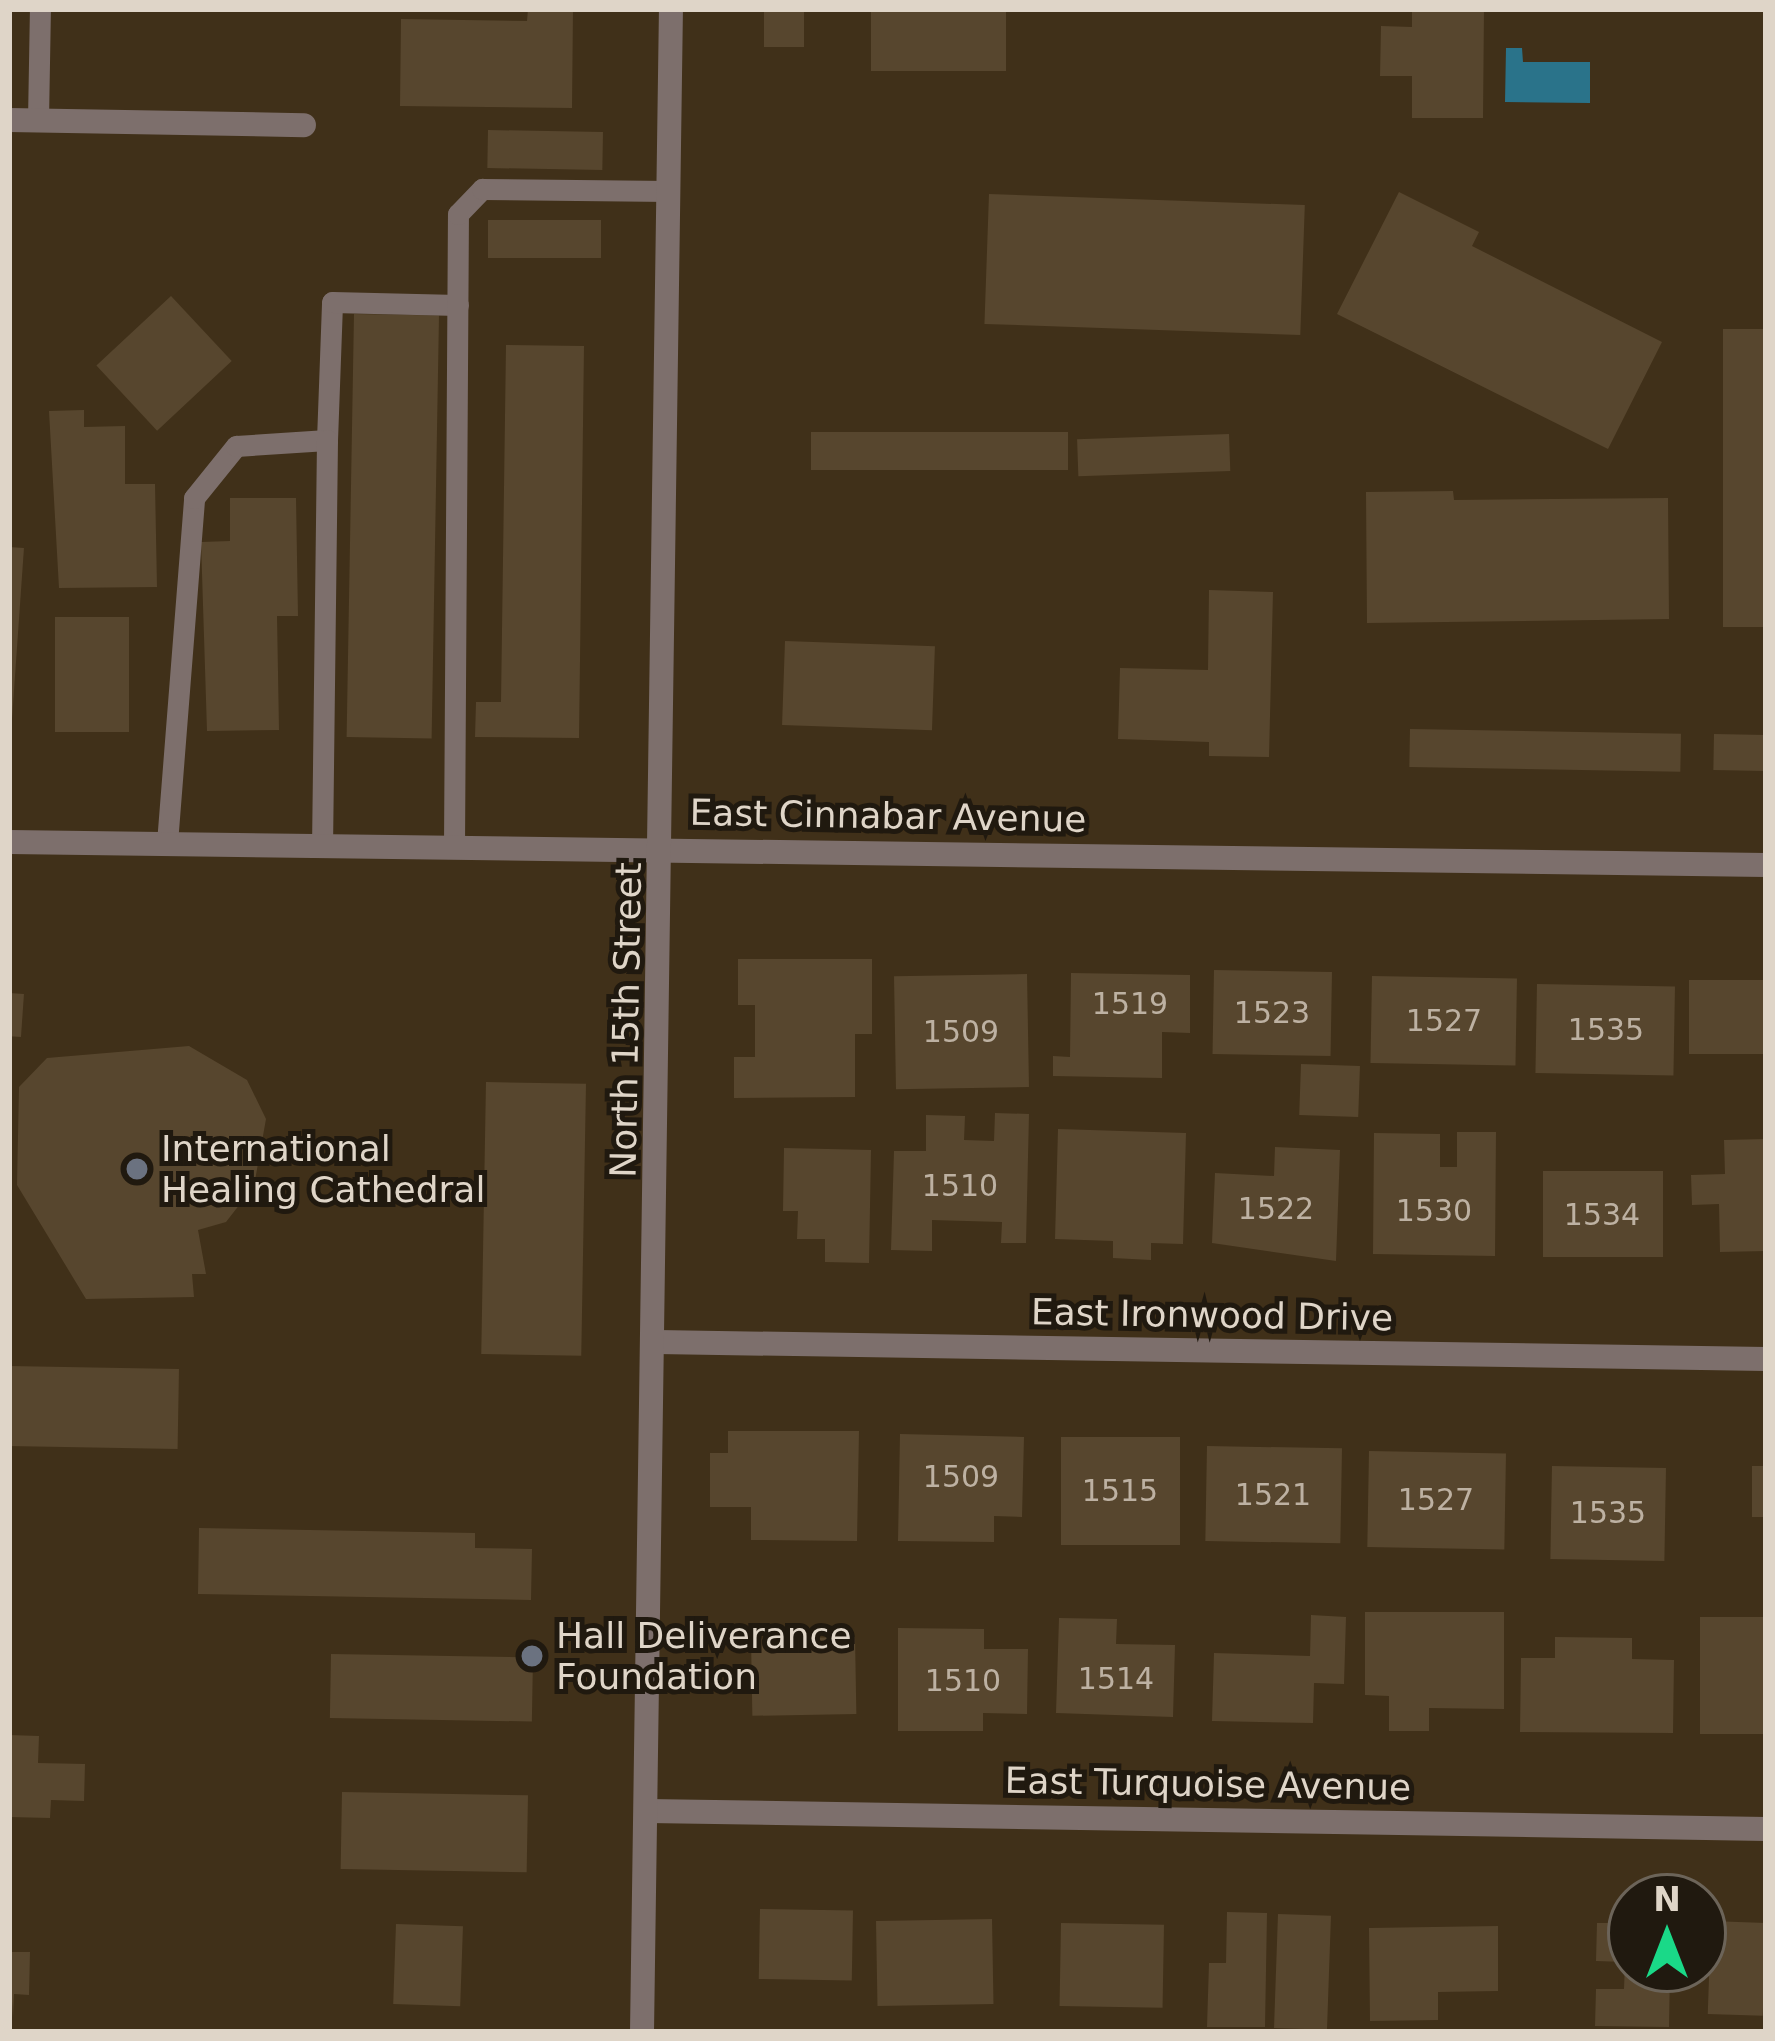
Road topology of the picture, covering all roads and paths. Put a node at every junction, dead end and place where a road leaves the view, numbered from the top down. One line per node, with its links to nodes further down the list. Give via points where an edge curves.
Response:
1 (40, 9): 4 (lane)
2 (671, 9): 6 (street, North 15th Street)
3 (9, 119): 4 (street)
4 (38, 120): 5 (street)
5 (304, 125)
6 (668, 191): 7 (lane, via 466,198); 13 (street, North 15th Street)
7 (458, 305): 8 (lane, via 332,302); 12 (lane)
8 (327, 440): 10 (lane, via 236,446 194,498); 11 (lane)
9 (9, 842): 10 (street, East Cinnabar Avenue)
10 (167, 843): 11 (street, East Cinnabar Avenue)
11 (322, 845): 12 (street, East Cinnabar Avenue)
12 (454, 845): 13 (street, East Cinnabar Avenue)
13 (664, 848): 14 (street, East Cinnabar Avenue); 15 (street, North 15th Street)
14 (1766, 865)
15 (657, 1342): 16 (street, East Ironwood Drive); 17 (street, North 15th Street)
16 (1766, 1359)
17 (648, 1810): 18 (street, East Turquoise Avenue); 19 (street, North 15th Street)
18 (1766, 1829)
19 (642, 2032)

